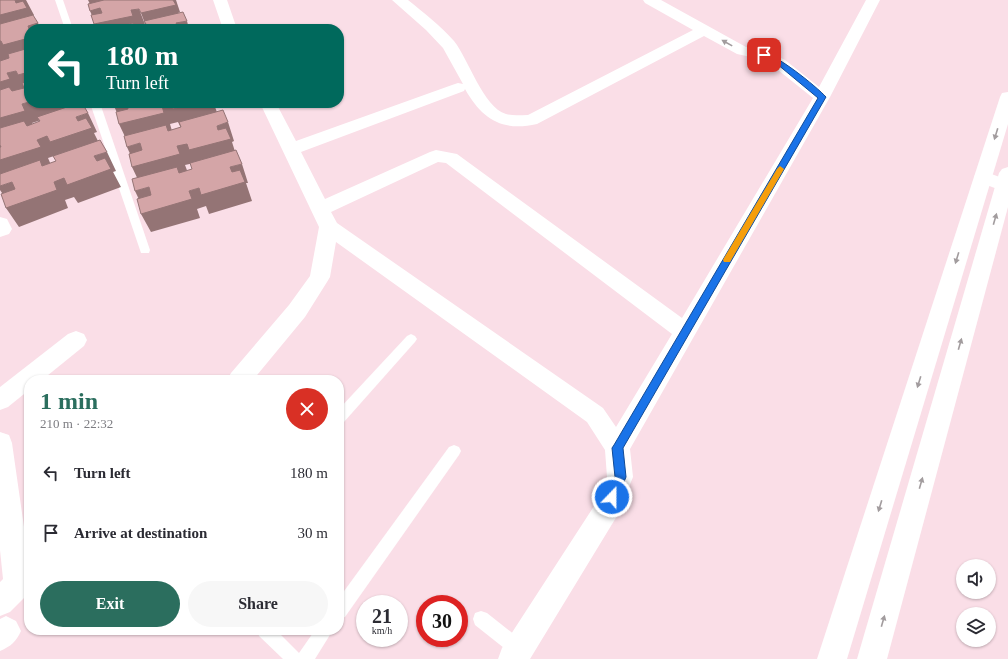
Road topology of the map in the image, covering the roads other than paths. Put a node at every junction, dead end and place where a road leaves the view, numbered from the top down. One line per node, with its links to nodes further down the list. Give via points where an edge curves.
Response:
1 (59, 0): 7 (lane)
2 (220, 0): 8 (street)
3 (399, 0): 9 (street, via 448,44 484,107 494,116 517,122 531,120)
4 (650, 0): 9 (street)
5 (670, 0): 10 (street, via 760,48)
6 (873, 0): 12 (street)
7 (67, 24)
8 (228, 24)
9 (705, 30): 10 (street, one-way to 9, via 742,51)
10 (764, 55): 12 (street, via 779,62)
11 (458, 88): 16 (street)
12 (822, 97): 22 (street)
13 (1008, 97): 17 (street, one-way to 17)
14 (97, 108): 21 (lane)
15 (271, 108): 16 (street)
16 (292, 149): 18 (street)
17 (1000, 176): 41 (street, one-way to 41); 42 (street, one-way to 17)
18 (325, 218): 22 (street, via 423,161 436,156 450,158); 26 (street, via 320,276 297,310); 31 (street, via 595,415)
19 (0, 224): 20 (street)
20 (0, 230)
21 (145, 250)
22 (685, 332): 31 (street)
23 (411, 339): 29 (lane)
24 (76, 340): 25 (street)
25 (32, 375)
26 (243, 375)
27 (24, 381): 28 (street)
28 (0, 400)
29 (344, 413)
30 (0, 443): 33 (street)
31 (617, 448): 38 (street, via 620,477 608,508)
32 (454, 451): 34 (lane)
33 (16, 587)
34 (344, 604)
35 (481, 619): 38 (lane)
36 (270, 635): 39 (lane)
37 (322, 635): 40 (lane)
38 (516, 654)
39 (294, 659)
40 (305, 659)
41 (832, 659)
42 (872, 659)

